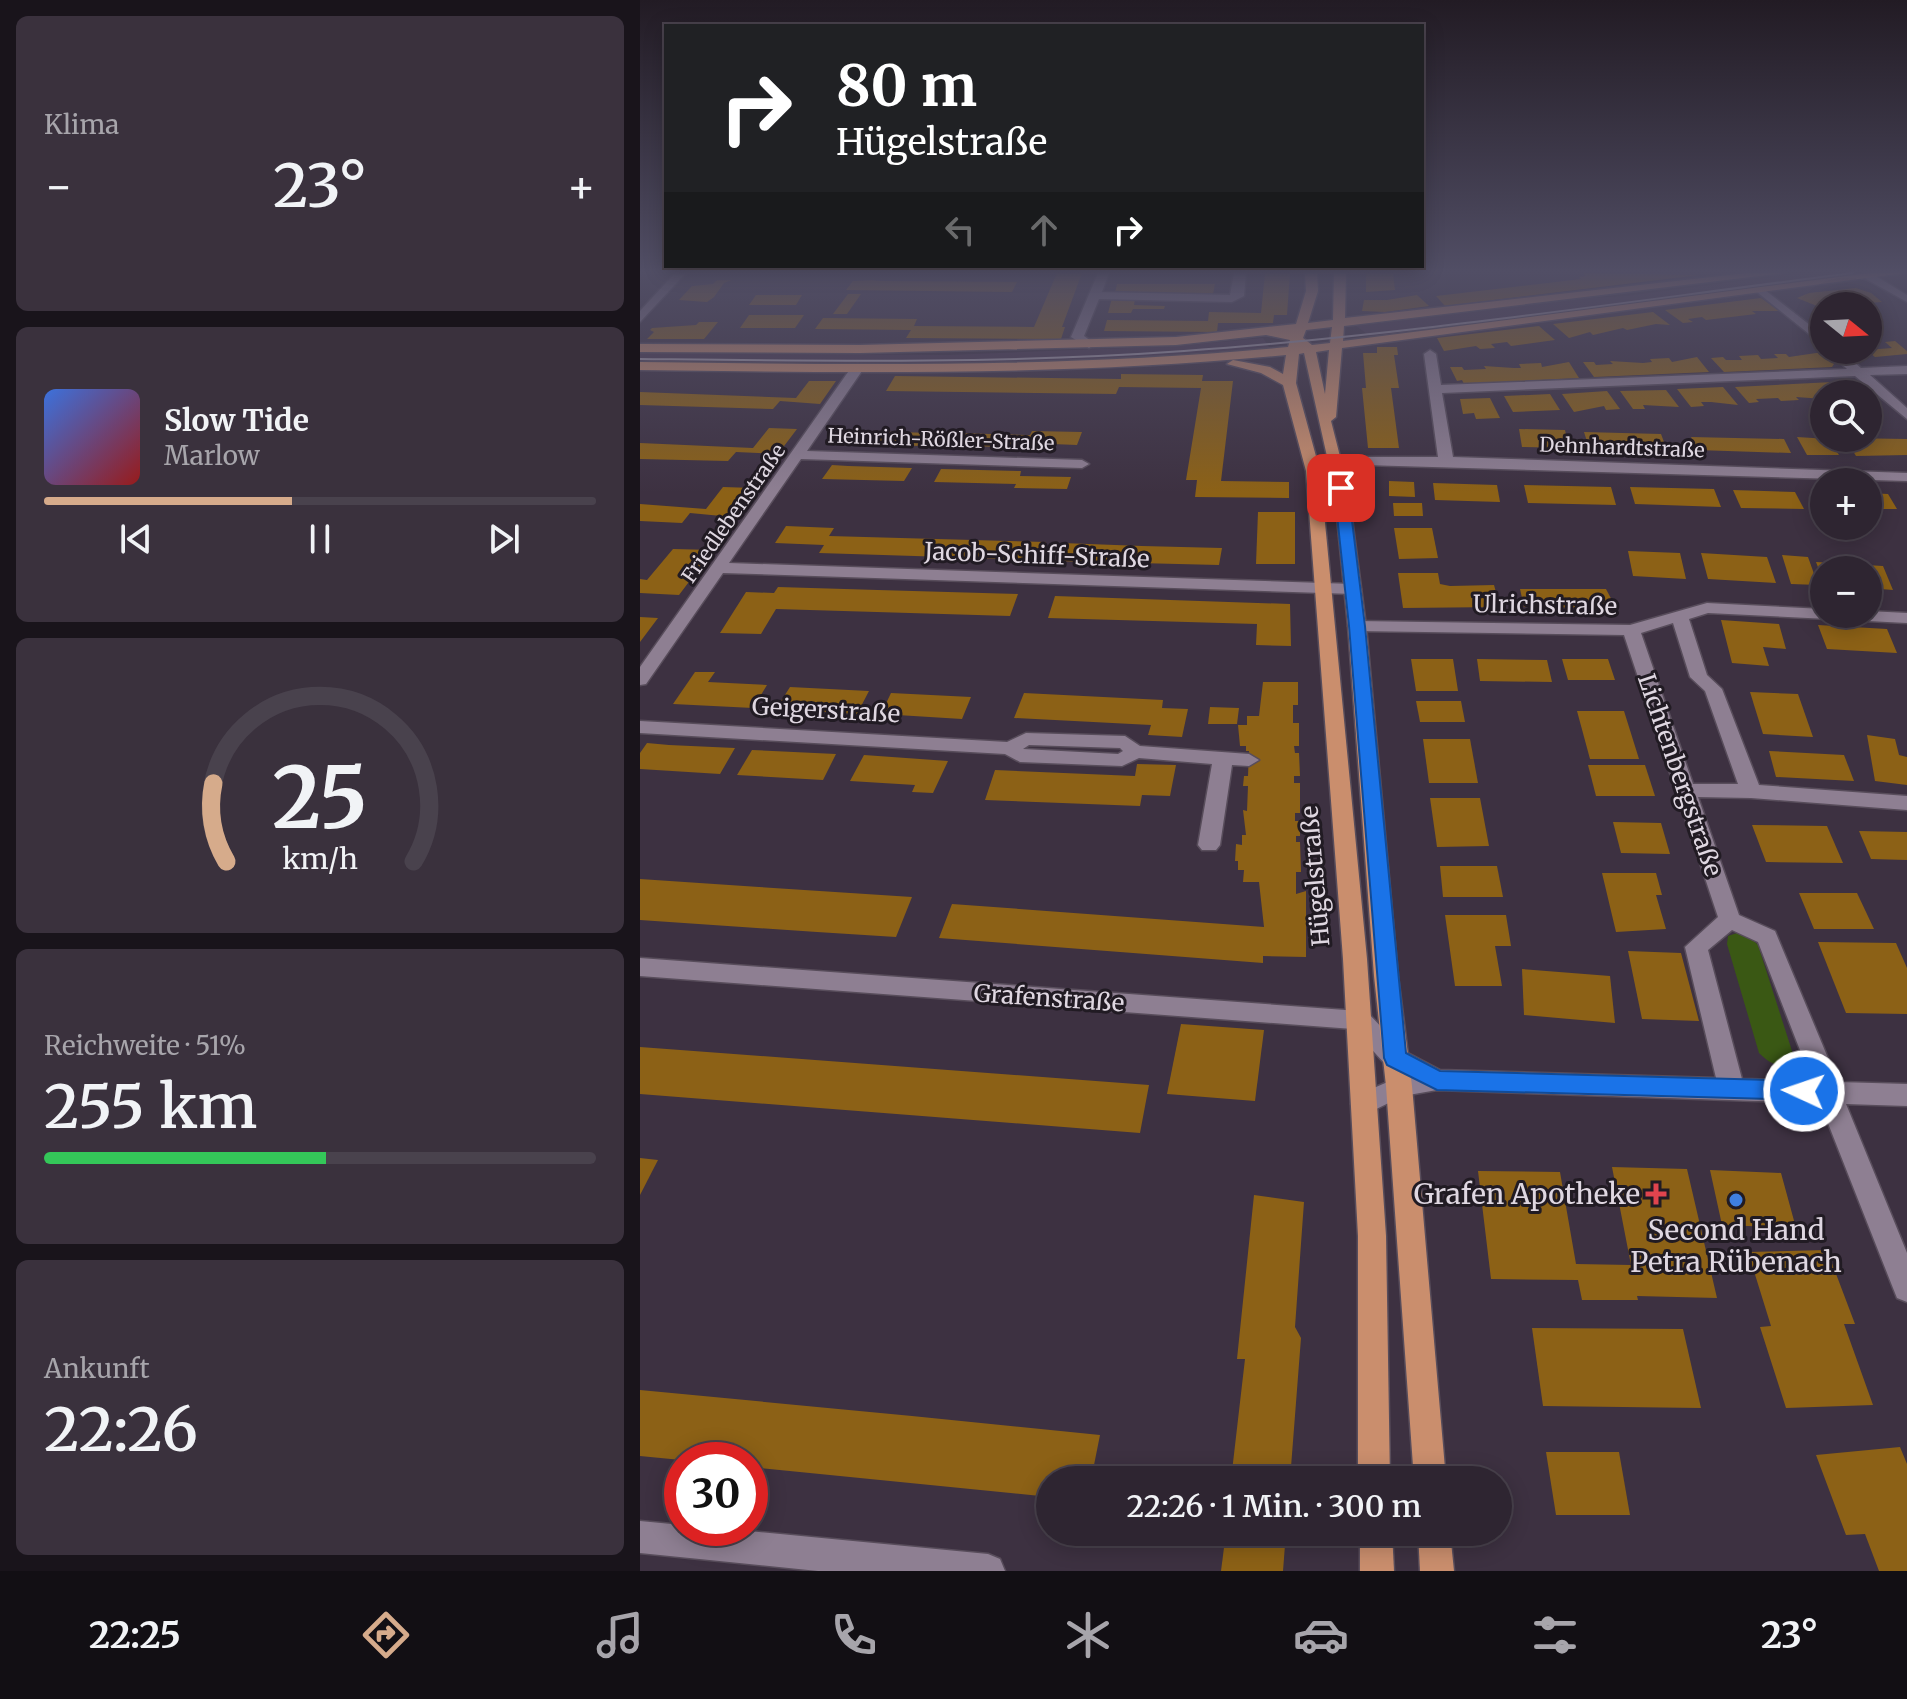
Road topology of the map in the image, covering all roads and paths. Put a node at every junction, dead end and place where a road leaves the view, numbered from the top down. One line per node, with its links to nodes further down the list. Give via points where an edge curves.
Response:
1 (983, 346): 7 (main road)
2 (1257, 346): 10 (main road)
3 (1295, 346): 16 (main road, Hügelstraße)
4 (1306, 346): 8 (main road)
5 (1333, 346): 8 (main road)
6 (1336, 346): 19 (main road)
7 (640, 348)
8 (1309, 349): 19 (main road)
9 (1430, 354): 17 (street)
10 (1173, 362): 13 (main road, via 964,370); 16 (main road, via 1253,366)
11 (1849, 364): 15 (street)
12 (640, 366): 13 (main road)
13 (858, 368): 20 (street, Friedlebenstraße)
14 (1907, 370): 15 (street)
15 (1861, 374): 17 (street); 18 (street)
16 (1289, 383): 26 (main road, Hügelstraße, via 1313,471)
17 (1435, 389): 22 (street)
18 (1907, 415)
19 (1328, 433): 21 (main road)
20 (799, 455): 23 (street, Heinrich-Rößler-Straße); 25 (street, Friedlebenstraße)
21 (1335, 461): 22 (street, Dehnhardtstraße); 27 (main road)
22 (1446, 461): 24 (street, Dehnhardtstraße)
23 (1082, 464)
24 (1907, 477)
25 (719, 568): 26 (street, Jacob-Schiff-Straße); 34 (street, Friedlebenstraße)
26 (1322, 588): 27 (street, Jacob-Schiff-Straße); 44 (main road, Hügelstraße)
27 (1353, 589): 32 (main road)
28 (1810, 613): 29 (street, Ulrichstraße, via 1707,608)
29 (1679, 615): 33 (street, Ulrichstraße); 39 (street, Lichtenbergstraße, via 1699,677 1713,689)
30 (1882, 617): 31 (street, Ulrichstraße)
31 (1907, 618)
32 (1357, 626): 33 (street, Ulrichstraße); 45 (main road)
33 (1631, 630): 38 (street, Lichtenbergstraße)
34 (640, 680)
35 (640, 727): 36 (street, Geigerstraße, via 1010,748 1020,756 1122,760 1135,752)
36 (1223, 757): 37 (street, Geigerstraße); 41 (street)
37 (1249, 760)
38 (1685, 790): 39 (street); 42 (street, Lichtenbergstraße)
39 (1751, 791): 40 (street)
40 (1907, 803)
41 (1209, 845)
42 (1730, 920): 46 (street, via 1696,947); 47 (street, via 1767,937)
43 (640, 967): 44 (street, Grafenstraße)
44 (1359, 1020): 45 (street); 49 (main road, Hügelstraße)
45 (1397, 1072): 46 (street, via 1437,1080); 49 (street); 52 (main road)
46 (1731, 1087): 47 (street)
47 (1828, 1092): 48 (street); 50 (street)
48 (1907, 1095)
49 (1364, 1104): 51 (main road, Hügelstraße)
50 (1907, 1288)
51 (1374, 1466)
52 (1429, 1466)
53 (640, 1537): 56 (street)
54 (1376, 1546): 57 (main road)
55 (1435, 1546): 58 (main road)
56 (988, 1571)
57 (1377, 1571)
58 (1437, 1571)

